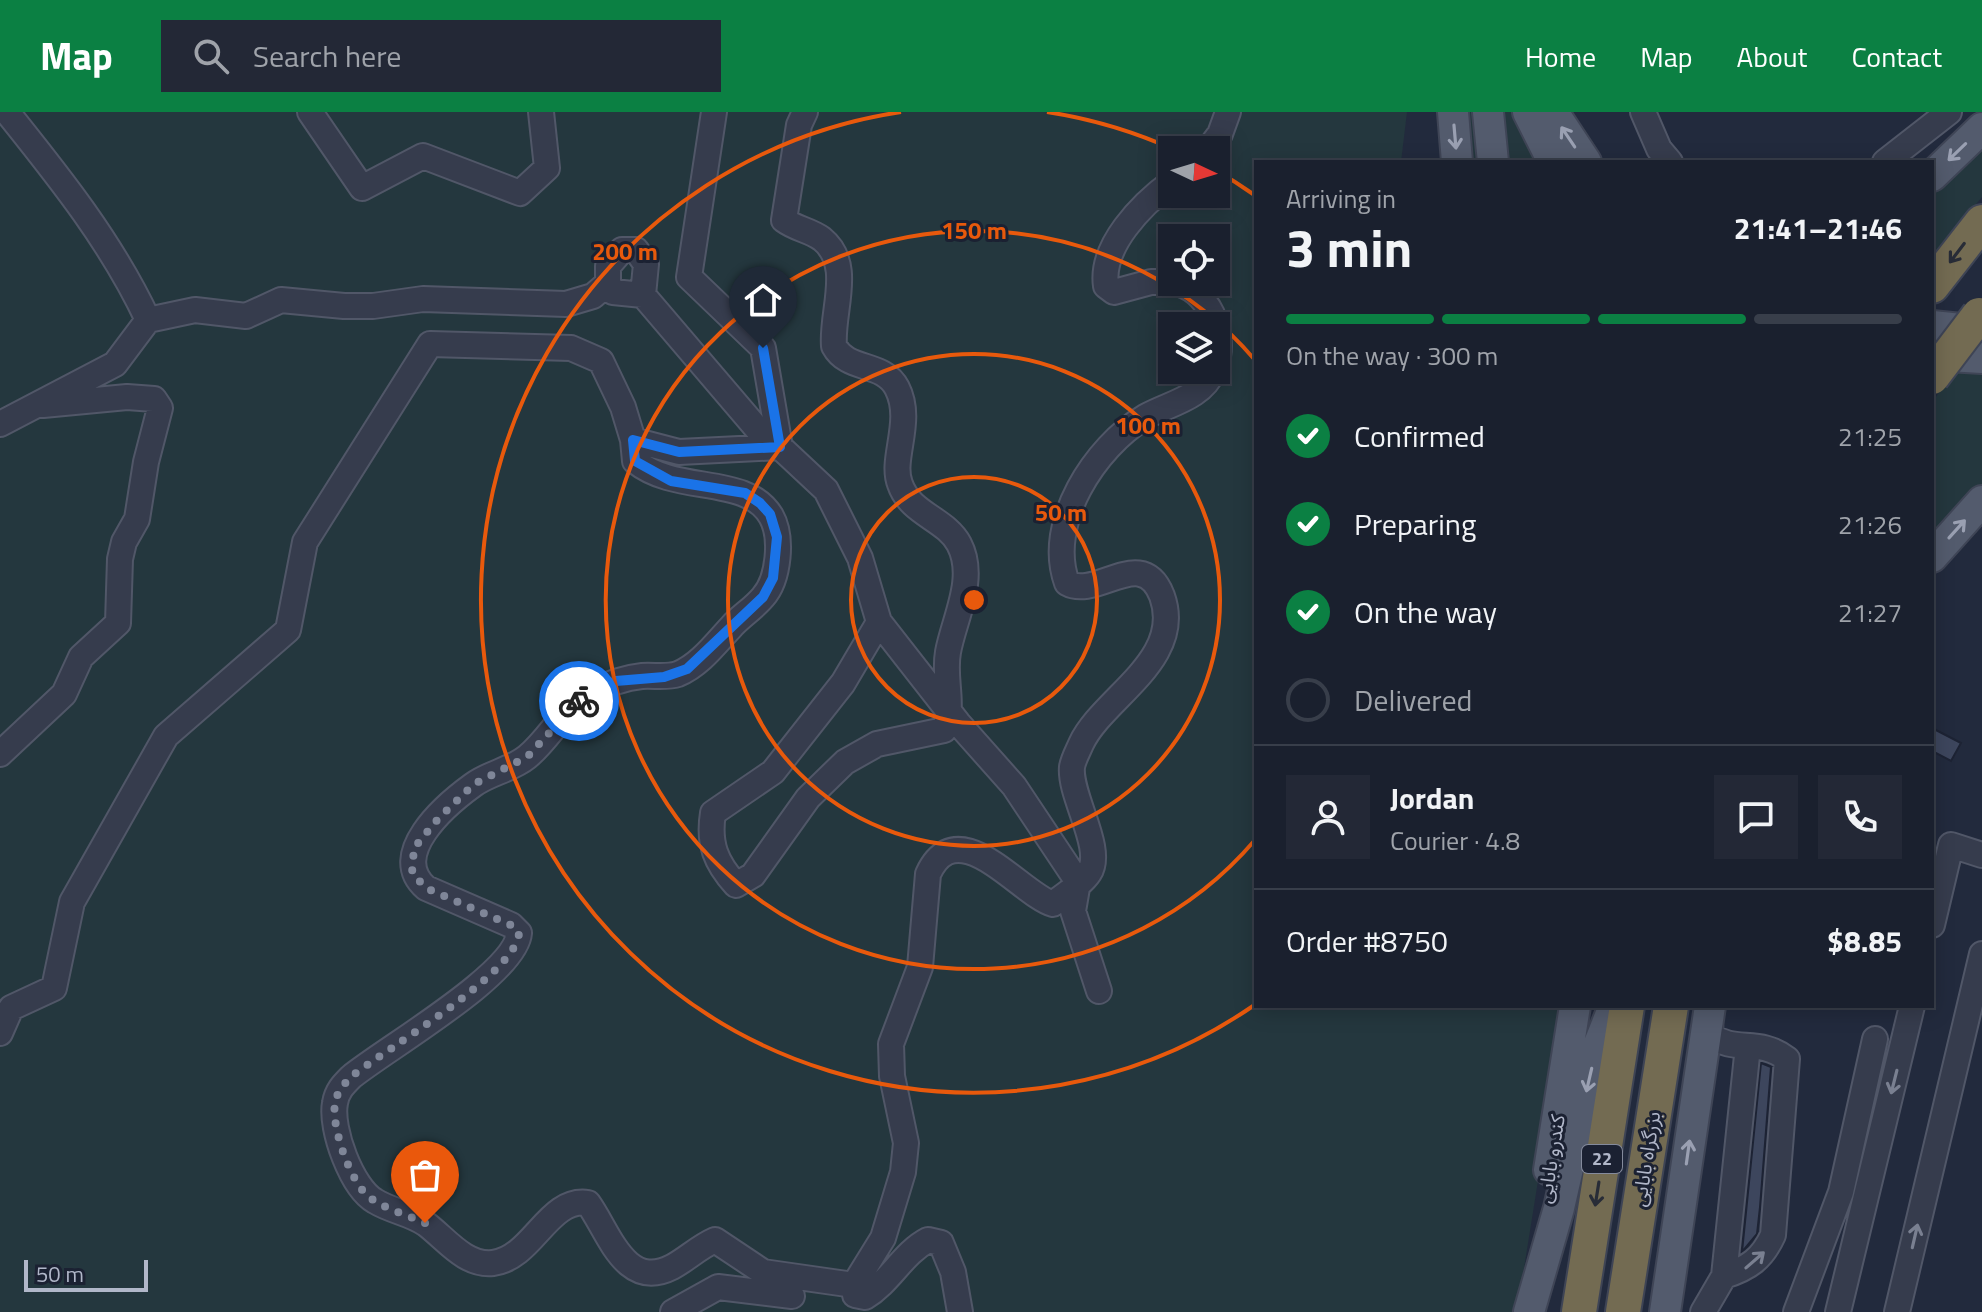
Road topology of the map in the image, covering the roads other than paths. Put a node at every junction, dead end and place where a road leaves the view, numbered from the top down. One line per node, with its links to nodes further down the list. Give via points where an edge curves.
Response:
1 (7, 112): 29 (street, via 77,199 130,281)
2 (310, 112): 3 (street, via 362,188 423,156 520,193 547,168)
3 (541, 112)
4 (714, 112): 38 (street, via 689,277 763,348)
5 (805, 112): 42 (street, via 784,220 812,232 832,249 840,266 834,346 847,362 879,370 898,389 904,406 899,483 915,506 960,545 964,595 947,654)
6 (1228, 112): 14 (street)
7 (1453, 112): 15 (main road, one-way to 15)
8 (1488, 112): 16 (main road)
9 (1528, 112): 17 (main road)
10 (1553, 112): 18 (main road, one-way to 10)
11 (1643, 112): 19 (street)
12 (1949, 112): 20 (street)
13 (1982, 128): 21 (main road, one-way to 21)
14 (1218, 136)
15 (1457, 160)
16 (1493, 160)
17 (1552, 160)
18 (1585, 160)
19 (1668, 160)
20 (1888, 160)
21 (1934, 174)
22 (1158, 196): 24 (street, via 1125,230 1108,255 1104,275 1114,292)
23 (1982, 222): 26 (highway, one-way to 26)
24 (1158, 282)
25 (608, 283): 27 (street, via 613,292); 27 (street, via 613,260 622,250 636,250 646,264); 29 (street, via 593,296 566,304 423,299 344,306 281,300 246,316 195,310)
26 (1934, 283)
27 (643, 295): 38 (street, via 759,431)
28 (1981, 319): 30 (main road); 33 (highway, bridge)
29 (148, 320): 35 (street, via 115,364)
30 (1934, 326)
31 (1934, 355): 32 (main road)
32 (1982, 358)
33 (1934, 375)
34 (1204, 384): 45 (street, via 1119,438 1096,459 1074,497 1063,554 1067,583 1089,587 1124,573 1141,574 1162,597 1164,616 1151,662 1083,740 1072,766 1094,862)
35 (43, 405): 36 (street); 43 (street, via 127,397 154,399 160,408 137,519 120,559 118,623 81,657 64,694)
36 (0, 424)
37 (633, 440): 38 (street, via 679,452); 57 (street, via 601,361 571,348 430,344 305,542 288,630 166,736 72,902 54,988 11,1008); 66 (street, via 635,461 658,476 745,493 770,514 777,537 768,589 687,669 664,677 616,681 573,705 527,757 474,784 425,832 411,862 419,882 511,925 519,933 518,942 467,993 351,1077 339,1090 335,1122 356,1185 375,1202 425,1223 479,1263 516,1254 556,1215 579,1202 588,1203 618,1256 642,1272 670,1268 715,1240 763,1272)
38 (780, 447): 41 (street, via 826,490 860,558)
39 (1982, 501): 40 (main road, one-way to 39)
40 (1934, 555)
41 (879, 622): 42 (street); 42 (street, via 843,683 773,772 713,813 710,834 724,872 736,885 753,875 808,798 845,762 877,744 944,730)
42 (952, 712): 45 (street, via 1014,786)
43 (0, 754)
44 (1982, 855): 46 (street, via 1951,845)
45 (1078, 882): 48 (street, via 1073,911); 66 (street, via 1053,904 974,854 947,854 935,860 928,874 920,967 891,1044 906,1143 903,1172 883,1238)
46 (1934, 917)
47 (1982, 954): 77 (street, one-way to 47)
48 (1099, 991)
49 (1575, 1008): 70 (main road, کندرو بابایی)
50 (1613, 1008): 70 (main road, one-way to 70, via 1593,1059 1559,1208)
51 (1627, 1008): 71 (highway, 22, one-way to 71)
52 (1671, 1008): 60 (highway, بزرگراه بابایی / 22)
53 (1701, 1008): 60 (main road)
54 (1702, 1008): 59 (street, via 1711,1035 1720,1042)
55 (1702, 1008): 73 (main road, one-way to 55)
56 (1912, 1008): 76 (street, one-way to 76)
57 (0, 1033)
58 (1875, 1039): 75 (street, via 1841,1192)
59 (1748, 1046): 61 (street); 62 (street, via 1772,1047 1787,1059)
60 (1655, 1098): 72 (highway, بزرگراه بابایی / 22)
61 (1741, 1119): 62 (street); 63 (street)
62 (1781, 1122): 64 (street)
63 (1734, 1187): 64 (street); 65 (street)
64 (1776, 1189): 65 (street, one-way to 64, via 1744,1269 1767,1249)
65 (1724, 1276): 74 (street)
66 (854, 1285): 69 (street, via 855,1295 865,1297 880,1288 918,1245 928,1240 941,1243 949,1256)
67 (792, 1296): 68 (street, via 718,1287)
68 (673, 1312)
69 (960, 1312)
70 (1528, 1312)
71 (1579, 1312)
72 (1623, 1312)
73 (1665, 1312)
74 (1703, 1312)
75 (1796, 1312)
76 (1838, 1312)
77 (1897, 1312)

